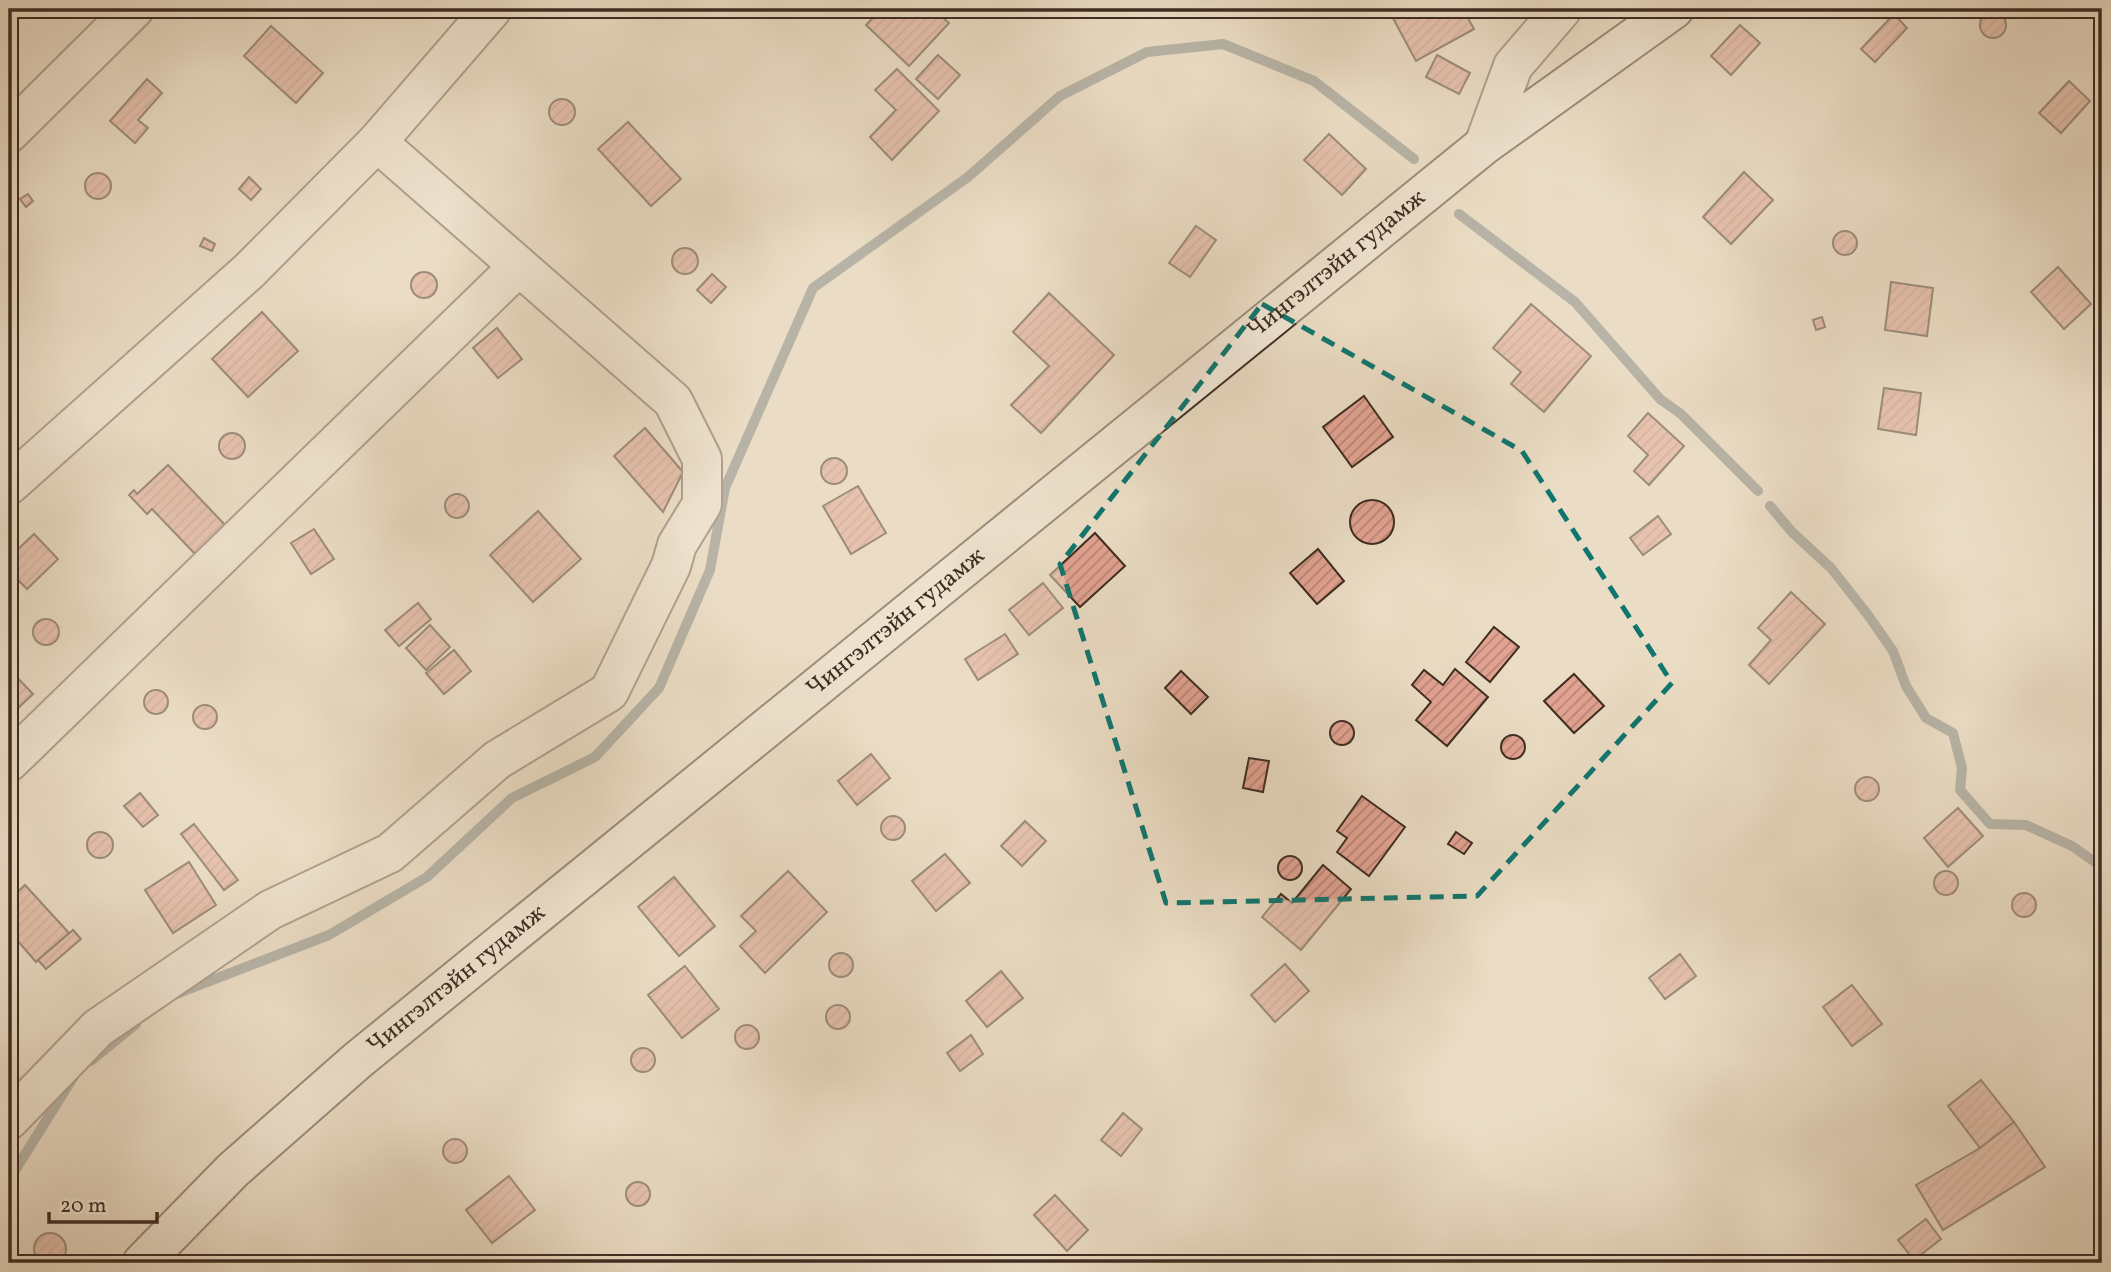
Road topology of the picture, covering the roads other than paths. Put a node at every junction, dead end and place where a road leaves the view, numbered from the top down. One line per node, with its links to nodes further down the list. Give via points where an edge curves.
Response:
1 (134, 9): 5 (street)
2 (492, 9): 6 (street)
3 (1562, 9): 7 (street, via 1513,66)
4 (1674, 9): 7 (street, Чингэлтэйн гудамж)
5 (9, 133)
6 (377, 142): 8 (street); 9 (street, via 249,271)
7 (1484, 145): 12 (street, Чингэлтэйн гудамж, via 358,1060 233,1170)
8 (518, 267): 10 (street); 11 (street, via 673,401 702,459 702,504 677,545 609,692 497,760 390,853 270,910 98,1028)
9 (9, 485)
10 (9, 762)
11 (9, 1120)
12 (142, 1263)

